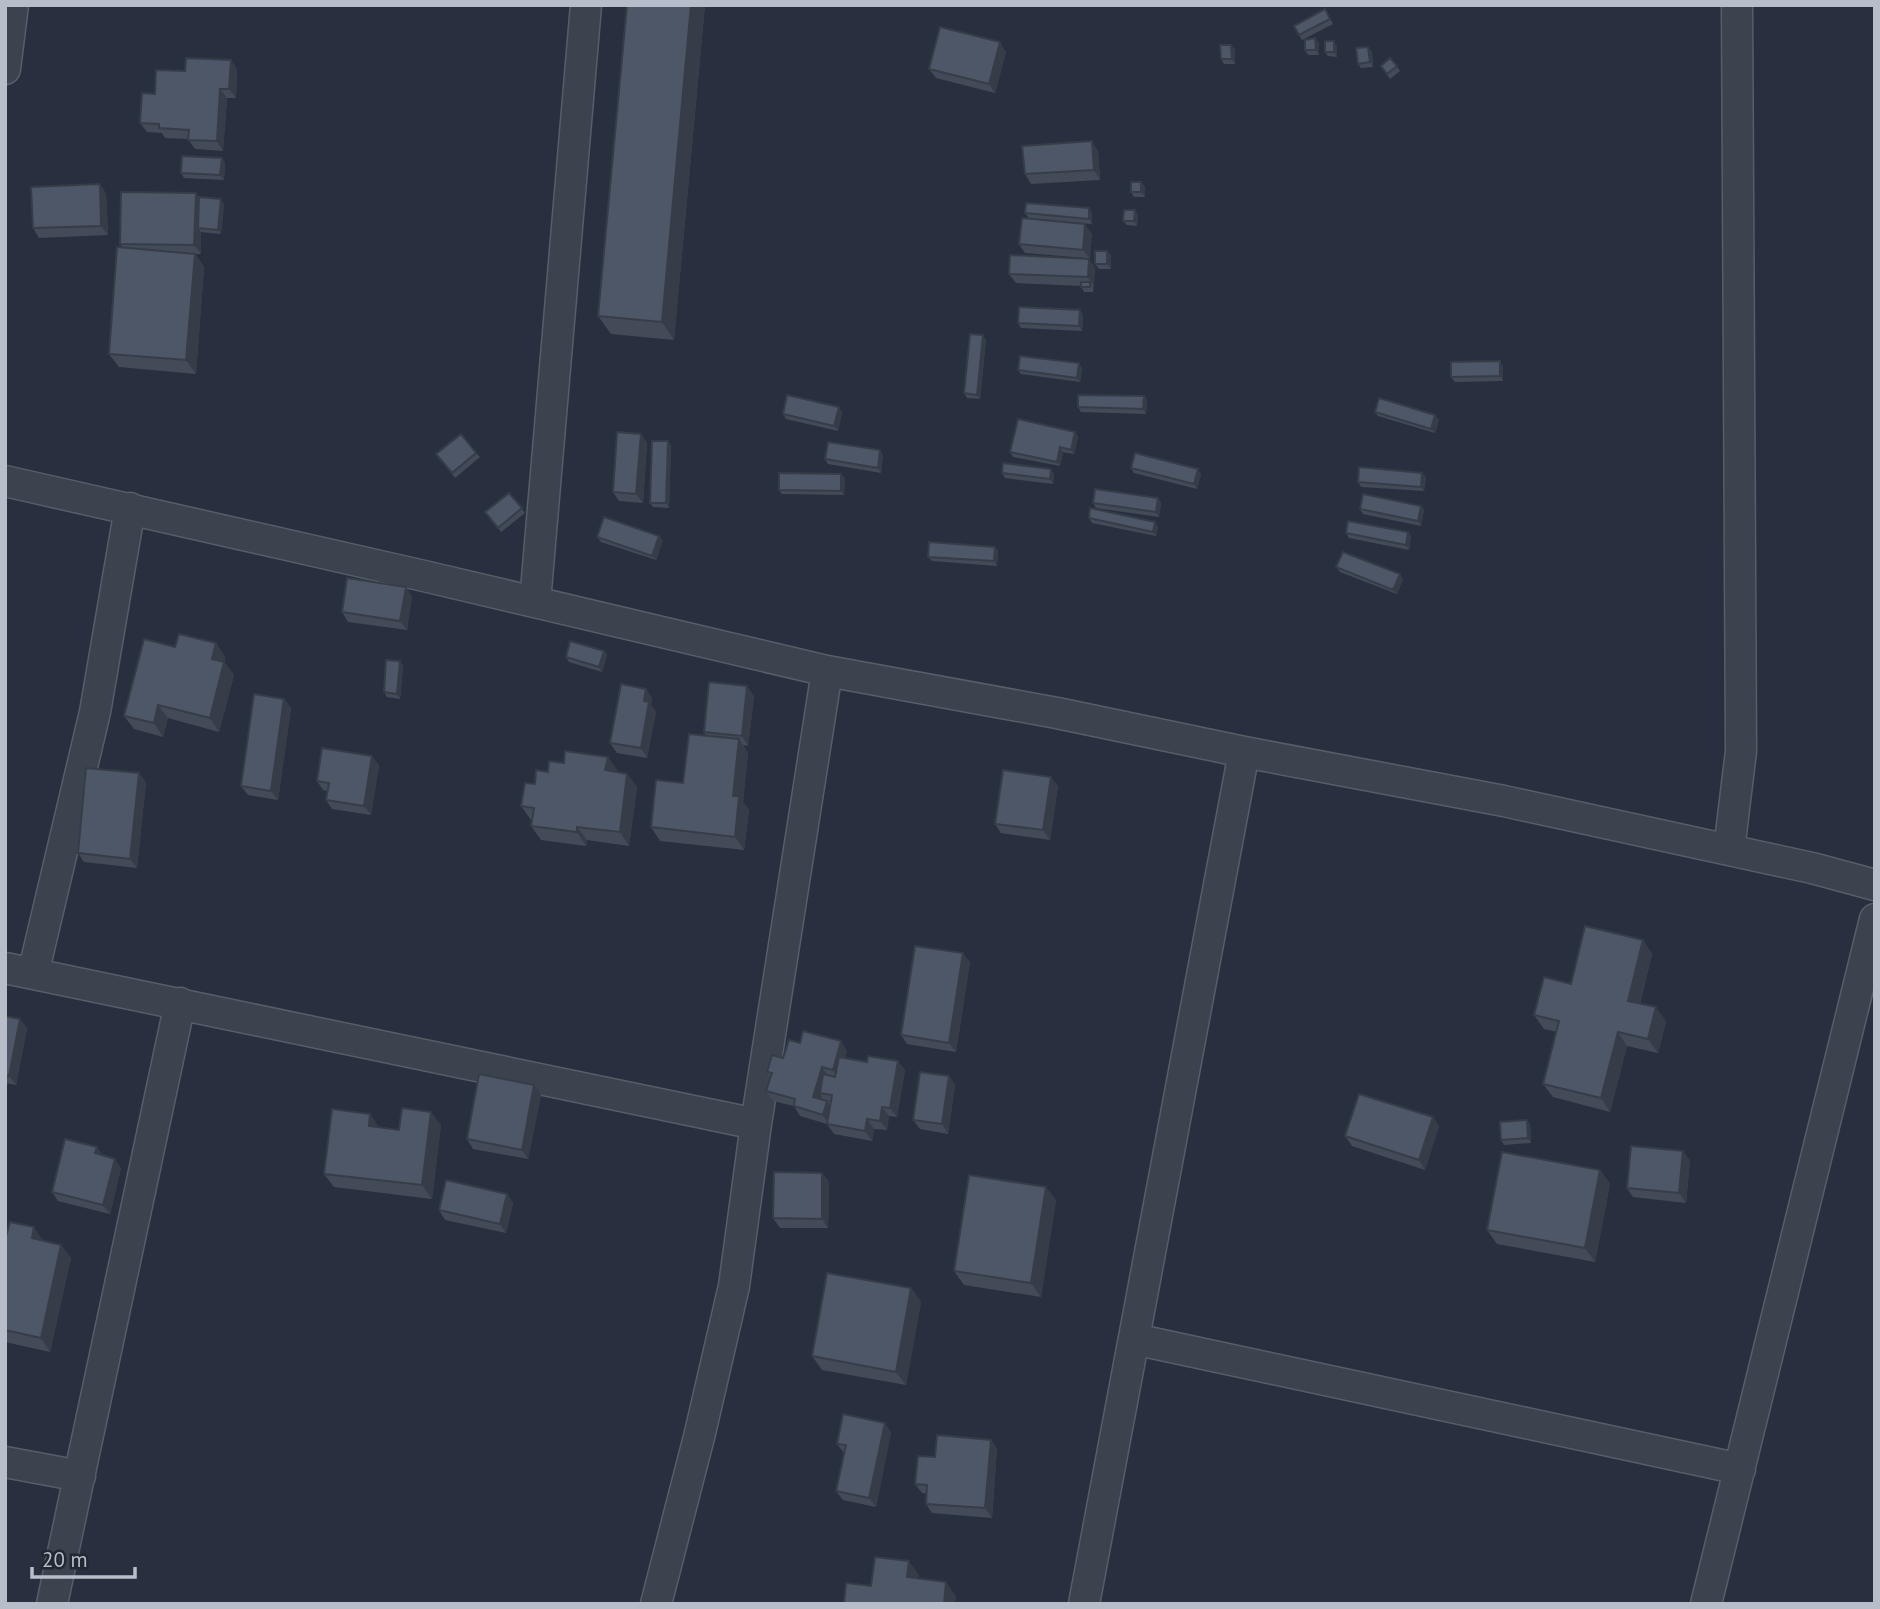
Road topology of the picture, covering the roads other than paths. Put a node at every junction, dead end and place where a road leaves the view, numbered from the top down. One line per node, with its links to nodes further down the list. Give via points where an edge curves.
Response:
1 (13, 5): 4 (street)
2 (586, 5): 7 (street)
3 (1737, 5): 10 (street, via 1741,751)
4 (5, 69)
5 (5, 481): 6 (street)
6 (130, 508): 7 (street); 13 (street, via 95,712)
7 (535, 602): 8 (street)
8 (827, 671): 9 (street); 15 (street)
9 (1244, 752): 10 (street); 16 (street)
10 (1729, 850): 11 (street)
11 (1875, 885)
12 (1875, 919): 18 (street)
13 (19, 971): 14 (street)
14 (180, 1003): 15 (street); 19 (street)
15 (756, 1124): 21 (street, via 734,1286)
16 (1134, 1339): 18 (street); 22 (street)
17 (5, 1462): 19 (street)
18 (1740, 1469): 23 (street)
19 (80, 1476): 20 (street)
20 (52, 1604)
21 (656, 1604)
22 (1084, 1604)
23 (1706, 1604)

